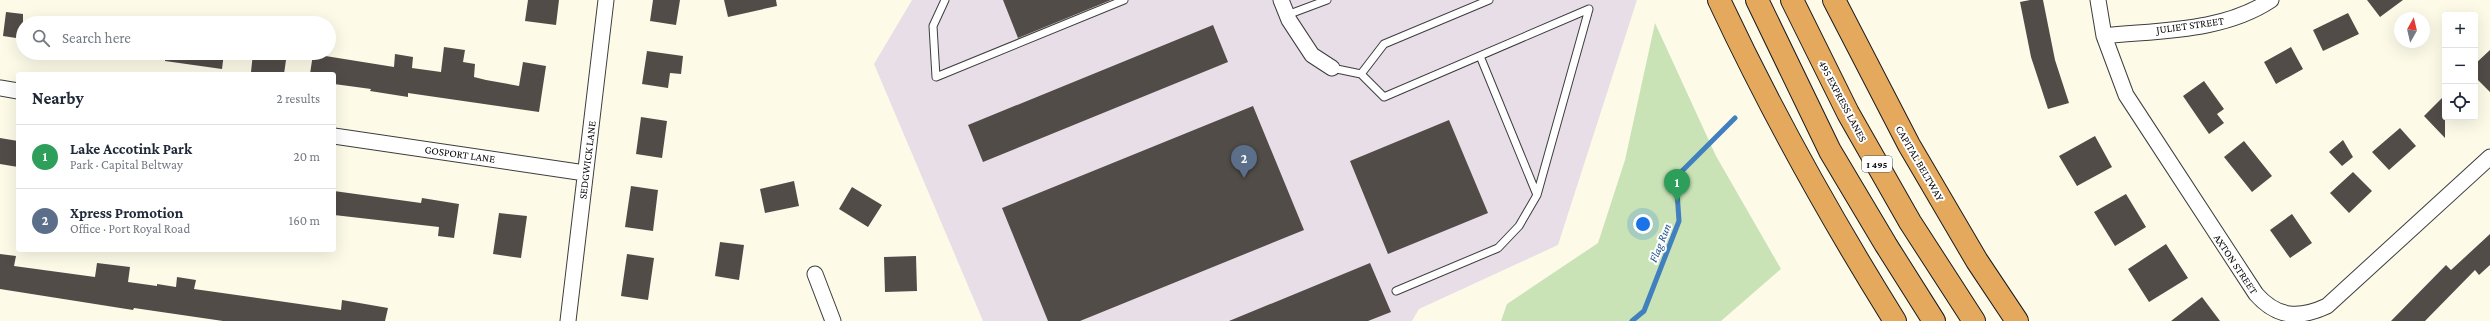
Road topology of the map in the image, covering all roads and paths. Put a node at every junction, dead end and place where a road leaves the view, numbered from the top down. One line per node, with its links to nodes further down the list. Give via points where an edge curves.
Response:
1 (606, 0): 22 (street, SEDGWICK LANE)
2 (945, 0): 3 (lane, via 933,26 936,77)
3 (1124, 0)
4 (1281, 0): 13 (street)
5 (1327, 0): 13 (lane)
6 (1489, 0): 17 (lane, via 1384,44)
7 (1719, 0): 28 (highway, via 1785,133 1861,266)
8 (1757, 0): 29 (highway, via 1830,151)
9 (1792, 0): 30 (highway, 495 EXPRESS LANES / I 495, via 1848,113 1906,215)
10 (1834, 0): 31 (highway, CAPITAL BELTWAY, via 1909,145 1977,261)
11 (2098, 0): 14 (street, AXTON STREET)
12 (2271, 0): 14 (street, JULIET STREET, via 2258,9 2227,21)
13 (1287, 15): 16 (street, via 1312,55)
14 (2104, 36): 21 (street, AXTON STREET, via 2126,94 2158,147 2256,294 2275,310 2288,314 2311,313 2327,306)
15 (1480, 56): 17 (lane, via 1384,97); 23 (lane); 23 (lane, via 1589,9)
16 (1332, 68): 17 (lane)
17 (1361, 74)
18 (0, 88): 19 (street)
19 (16, 91)
20 (336, 136): 22 (street, GOSPORT LANE)
21 (2490, 157)
22 (585, 173): 26 (street, SEDGWICK LANE)
23 (1537, 195): 25 (lane, via 1519,226 1498,248)
24 (815, 274): 27 (street)
25 (1396, 291)
26 (568, 321)
27 (833, 321)
28 (1896, 321)
29 (1934, 321)
30 (1974, 321)
31 (2017, 321)

